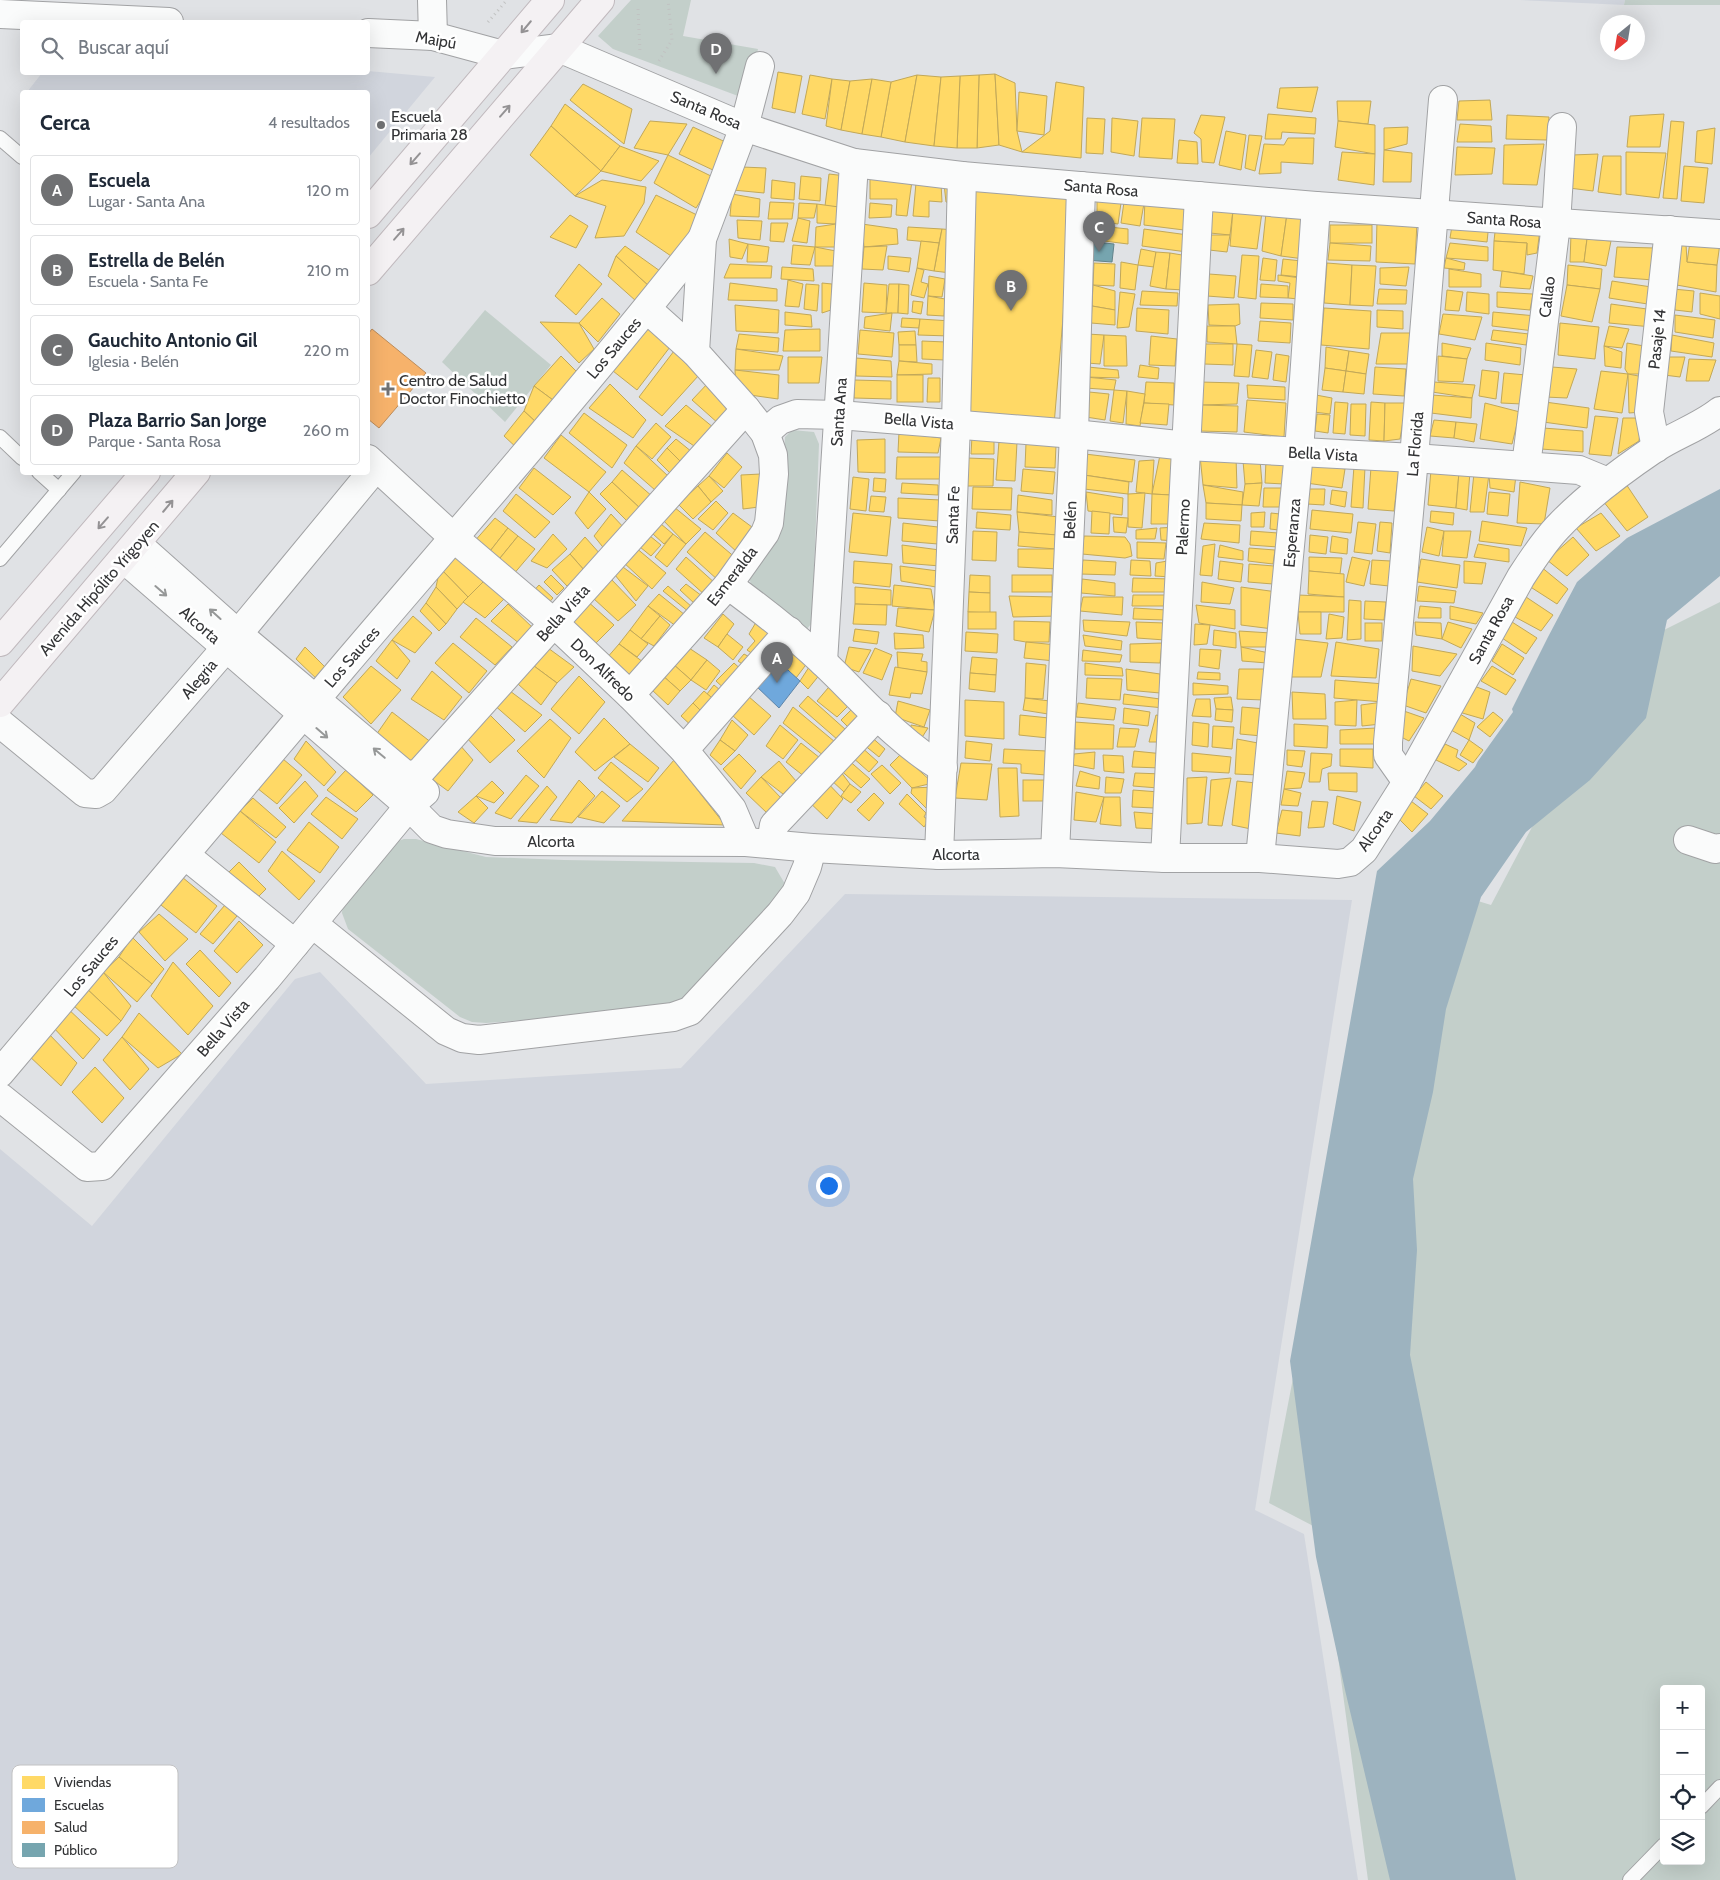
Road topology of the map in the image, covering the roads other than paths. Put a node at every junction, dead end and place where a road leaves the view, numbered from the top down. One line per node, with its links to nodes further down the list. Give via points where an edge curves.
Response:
1 (432, 0): 7 (street)
2 (550, 0): 9 (main road, one-way to 9)
3 (600, 0): 8 (main road)
4 (9, 9): 5 (street)
5 (144, 20)
6 (370, 33): 7 (street, Maipú)
7 (433, 36): 9 (street, Maipú)
8 (560, 48): 9 (street); 12 (street, Santa Rosa); 27 (main road, one-way to 8)
9 (503, 55): 21 (main road, one-way to 21)
10 (760, 66): 12 (street, Los Sauces)
11 (1442, 100): 22 (street, La Florida)
12 (744, 127): 16 (street, Santa Rosa); 26 (street, Los Sauces)
13 (1562, 127): 23 (street, Callao)
14 (0, 138): 15 (lane)
15 (20, 155)
16 (854, 162): 17 (street, Santa Rosa); 32 (street, Santa Ana)
17 (962, 176): 18 (street, Santa Rosa); 33 (street, Santa Fe)
18 (1081, 186): 19 (street, Santa Rosa); 35 (street, Belén)
19 (1200, 196): 20 (street, Santa Rosa); 37 (street, Palermo)
20 (1316, 206): 22 (street, Santa Rosa); 39 (street, Esperanza)
21 (370, 212)
22 (1434, 215): 23 (street, Santa Rosa); 41 (street, La Florida)
23 (1556, 224): 24 (street, Santa Rosa); 43 (street, Callao)
24 (1669, 230): 25 (street, Santa Rosa); 38 (street, Pasaje 14, via 1650,412)
25 (1720, 234)
26 (702, 239): 28 (street, Los Sauces); 29 (street, Los Sauces)
27 (370, 268)
28 (647, 309): 29 (street); 51 (street, Los Sauces)
29 (695, 352): 30 (street)
30 (746, 409): 34 (street); 55 (street, Bella Vista)
31 (1720, 411): 38 (street, Santa Rosa)
32 (839, 415): 33 (street, Bella Vista); 34 (street, Bella Vista, via 797,414 780,420); 59 (street, Santa Ana)
33 (956, 424): 35 (street, Bella Vista); 66 (street, Santa Fe)
34 (766, 434): 54 (street, Esmeralda, via 773,455 774,474 769,523)
35 (1074, 434): 37 (street, Bella Vista); 73 (street, Belén)
36 (0, 438): 40 (lane)
37 (1188, 446): 39 (street, Bella Vista); 76 (street, Palermo)
38 (1656, 448): 49 (street, Santa Rosa)
39 (1299, 452): 41 (street, Bella Vista); 77 (street, Esperanza)
40 (20, 456)
41 (1414, 458): 43 (street, Bella Vista); 67 (street, La Florida, via 1388,742 1388,755)
42 (372, 463): 51 (street, Don Alfredo)
43 (1526, 466): 49 (street, Bella Vista, via 1579,470)
44 (42, 475): 50 (lane)
45 (72, 475): 50 (lane)
46 (143, 475): 58 (main road, one-way to 58)
47 (194, 475): 52 (main road, Avenida Hipólito Yrigoyen, one-way to 47)
48 (363, 475): 57 (street, Alegria)
49 (1608, 482): 67 (street, Santa Rosa, via 1557,528 1539,550)
50 (59, 490): 53 (lane)
51 (454, 538): 55 (street, Don Alfredo); 62 (street, Los Sauces)
52 (130, 552): 57 (street, Alcorta); 61 (main road, Avenida Hipólito Yrigoyen)
53 (0, 559)
54 (728, 585): 56 (street); 60 (street, Esmeralda)
55 (554, 623): 60 (street, Don Alfredo); 68 (street, Bella Vista, via 420,772)
56 (789, 631): 59 (street); 65 (street)
57 (232, 641): 62 (street, Alcorta); 64 (street, Alegria, via 103,790 96,794 85,793)
58 (0, 642)
59 (823, 662): 63 (street)
60 (630, 696): 65 (street, Don Alfredo)
61 (0, 703)
62 (309, 707): 68 (street, Alcorta); 74 (street, Los Sauces)
63 (878, 715): 66 (street, via 926,758); 70 (street)
64 (0, 723)
65 (684, 750): 70 (street, Don Alfredo)
66 (943, 768): 75 (street, Santa Fe)
67 (1408, 782): 77 (street, Alcorta, via 1364,850 1350,862 1338,864)
68 (414, 792): 70 (street, Alcorta, via 432,829 495,841); 78 (street, Bella Vista)
69 (1688, 840): 72 (street)
70 (759, 842): 71 (street, Alcorta)
71 (812, 848): 75 (street, Alcorta); 78 (street, via 796,893 780,914 690,1011 673,1017 479,1040 462,1038 446,1031)
72 (1720, 848)
73 (1055, 853): 75 (street, Alcorta); 76 (street, Alcorta)
74 (185, 855): 79 (street); 80 (street, Los Sauces)
75 (939, 855)
76 (1165, 858): 77 (street, Alcorta)
77 (1260, 858)
78 (313, 924): 79 (street, Bella Vista)
79 (295, 944): 81 (street, Bella Vista, via 102,1166 87,1168)
80 (0, 1073)
81 (0, 1097)
82 (1720, 1787): 83 (lane)
83 (1705, 1803)
84 (1660, 1849): 85 (lane)
85 (1630, 1880)

